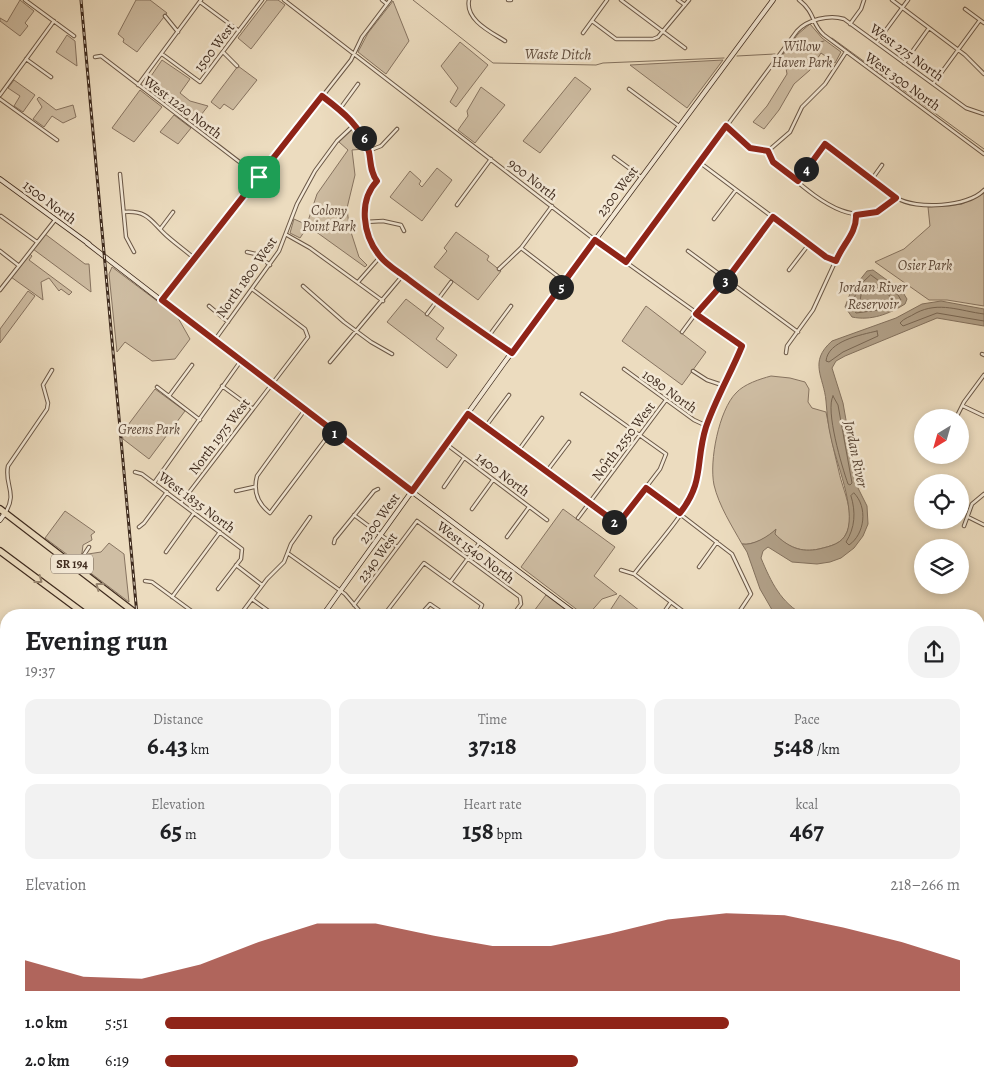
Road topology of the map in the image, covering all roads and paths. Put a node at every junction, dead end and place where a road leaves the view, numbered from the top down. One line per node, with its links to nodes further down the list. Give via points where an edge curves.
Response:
1 (25, 0): 25 (street)
2 (262, 0): 29 (street, 1500 West)
3 (382, 0): 17 (street)
4 (390, 0): 17 (street)
5 (469, 0): 34 (street, via 472,18)
6 (607, 0): 24 (street)
7 (621, 0): 30 (street)
8 (678, 0): 18 (street)
9 (688, 0): 18 (street)
10 (773, 0): 58 (street, 2300 West)
11 (799, 0): 22 (street, West 300 North, via 810,9)
12 (864, 0): 27 (street)
13 (892, 0): 19 (street)
14 (908, 0): 19 (street)
15 (200, 1): 29 (street); 31 (street)
16 (287, 1): 41 (street, 900 North)
17 (387, 4): 41 (street, via 362,37)
18 (685, 5): 30 (street)
19 (903, 8): 28 (street); 35 (street)
20 (965, 8): 23 (street)
21 (165, 16): 31 (street)
22 (815, 20): 27 (street, West 275 North, via 834,17); 39 (street, West 300 North, via 820,32); 59 (street, via 802,26)
23 (980, 20): 26 (street); 37 (street)
24 (592, 21): 30 (street, via 620,40 658,37); 32 (street)
25 (54, 22): 33 (street); 43 (street)
26 (984, 23)
27 (850, 24): 35 (street, West 275 North)
28 (929, 28): 37 (street); 44 (street)
29 (239, 31): 38 (street, 1500 West)
30 (663, 31): 36 (street)
31 (178, 32): 40 (street)
32 (583, 33)
33 (74, 36)
34 (505, 41)
35 (877, 42): 44 (street, West 275 North)
36 (685, 48)
37 (958, 50): 46 (street); 49 (street)
38 (223, 52): 40 (street, 1500 West, via 200,82); 45 (street)
39 (846, 52): 63 (street, via 825,84 802,107 790,132); 64 (street, West 300 North)
40 (162, 54): 50 (street)
41 (354, 54): 53 (street); 66 (street, 900 North)
42 (95, 57): 50 (street, West 1220 North, via 101,56)
43 (26, 59): 47 (street); 52 (street)
44 (904, 63): 49 (street, West 275 North)
45 (237, 66)
46 (984, 74)
47 (51, 77)
48 (358, 84): 55 (street)
49 (933, 84): 56 (street, West 275 North, via 966,108)
50 (138, 85): 70 (street, West 1220 North)
51 (630, 89): 58 (street)
52 (0, 95)
53 (322, 96): 55 (street); 70 (street)
54 (0, 99): 61 (street)
55 (339, 110): 57 (street)
56 (984, 114)
57 (355, 124): 62 (street); 90 (street, North 1800 West, via 315,170)
58 (679, 126): 71 (street, 2300 West)
59 (726, 126): 63 (street, via 750,148); 67 (street)
60 (398, 129): 62 (street, via 381,146)
61 (57, 140)
62 (368, 151): 87 (street, via 372,175 377,181 370,188)
63 (768, 151): 74 (street, via 773,162)
64 (984, 154)
65 (614, 158): 71 (street)
66 (491, 159): 78 (street); 79 (street, 900 North)
67 (699, 162): 75 (street); 102 (street)
68 (882, 165): 73 (street)
69 (120, 174): 80 (street)
70 (259, 177): 100 (street)
71 (642, 177): 91 (street, 2300 West)
72 (0, 179): 86 (street, 1500 North)
73 (872, 179): 74 (street, via 825,144); 77 (street)
74 (798, 181): 82 (street, via 831,206)
75 (736, 190): 84 (street); 85 (street)
76 (984, 190): 77 (street, via 971,199 919,206)
77 (896, 198): 82 (street, via 877,212)
78 (457, 205)
79 (552, 206): 91 (street, 900 North); 94 (street)
80 (124, 212): 88 (street, via 139,212); 97 (street, via 126,237)
81 (173, 212): 88 (street)
82 (856, 215): 101 (street, via 855,230)
83 (1, 216): 92 (street)
84 (773, 217): 93 (street); 108 (street)
85 (714, 218)
86 (55, 220): 92 (street); 115 (street, 1500 North)
87 (365, 222): 89 (street, via 394,222 402,225); 99 (street, via 372,245)
88 (161, 228): 100 (street, via 166,236)
89 (404, 231)
90 (287, 235): 104 (street, North 1800 West); 109 (street)
91 (595, 240): 102 (street, 900 North); 111 (street, 2300 West)
92 (37, 242): 103 (street)
93 (809, 244): 101 (street); 106 (street)
94 (521, 248): 105 (street); 111 (street)
95 (0, 251): 103 (street)
96 (688, 251): 108 (street)
97 (134, 252)
98 (247, 252): 104 (street, via 256,254)
99 (380, 257): 107 (street); 109 (street)
100 (195, 259): 115 (street)
101 (836, 261): 125 (street, via 813,310)
102 (626, 262): 121 (street, 900 North)
103 (18, 265): 113 (street)
104 (270, 265): 114 (street, North 1800 West)
105 (499, 269)
106 (789, 270)
107 (403, 275): 116 (street); 117 (street)
108 (727, 279): 121 (street); 125 (street)
109 (358, 282): 116 (street)
110 (451, 282): 117 (street)
111 (564, 282): 128 (street, 2300 West)
112 (304, 286): 123 (street)
113 (0, 289)
114 (252, 290): 122 (street, North 1800 West); 139 (street, North 1975 West, via 308,334)
115 (162, 300): 127 (street, 1500 North)
116 (383, 301): 123 (street)
117 (437, 301): 120 (street); 126 (street)
118 (209, 306): 122 (street)
119 (511, 306): 126 (street)
120 (427, 314)
121 (696, 314): 124 (street); 140 (street, 900 North, via 742,346)
122 (228, 322): 127 (street, North 1800 West)
123 (356, 330): 130 (street); 132 (street)
124 (682, 332)
125 (798, 332): 129 (street, via 787,346)
126 (488, 337): 128 (street)
127 (214, 340): 131 (street, 1500 North)
128 (512, 353): 152 (street, 2300 West)
129 (786, 353)
130 (392, 354)
131 (240, 361): 139 (street, 1500 North); 141 (street)
132 (330, 362)
133 (192, 364): 146 (street)
134 (624, 369): 147 (street, 1080 North)
135 (52, 370): 182 (street, via 43,386 47,409 8,466 6,474 12,497)
136 (693, 371): 140 (street)
137 (984, 375): 138 (street)
138 (978, 382): 142 (street); 148 (street)
139 (270, 384): 149 (street, North 1975 West); 151 (street, 1500 North)
140 (722, 385): 157 (street)
141 (222, 386): 149 (street); 155 (street)
142 (984, 386)
143 (157, 387): 146 (street)
144 (582, 394): 159 (street)
145 (509, 395): 156 (street)
146 (169, 396): 155 (street)
147 (666, 400): 157 (street, 1080 North); 159 (street, North 2550 West)
148 (962, 406): 150 (street); 153 (street)
149 (252, 408): 178 (street, North 1975 West)
150 (960, 409)
151 (304, 411): 158 (street, 1500 North); 170 (street, via 260,470)
152 (468, 414): 156 (street); 161 (street, 2300 West)
153 (984, 416)
154 (542, 418): 162 (street)
155 (200, 420): 169 (street)
156 (486, 426): 162 (street)
157 (707, 426): 184 (street, via 699,456 697,484)
158 (332, 432): 170 (street, via 270,513 260,503); 175 (street, 1500 North)
159 (639, 437): 165 (street, North 2550 West); 172 (street, via 666,454)
160 (569, 442): 167 (street)
161 (446, 444): 163 (street, 1400 North); 175 (street, 2300 West)
162 (518, 450): 167 (street)
163 (465, 458): 168 (street, 1400 North); 171 (street)
164 (602, 461): 165 (street)
165 (614, 470): 179 (street, North 2550 West)
166 (135, 472): 169 (street, West 1835 North)
167 (547, 472): 179 (street)
168 (493, 480): 180 (street, 1400 North); 181 (street)
169 (154, 483): 176 (street, West 1835 North)
170 (254, 487): 174 (street)
171 (444, 488)
172 (646, 488): 179 (street, via 618,524); 184 (street)
173 (378, 489): 186 (street)
174 (236, 491)
175 (412, 491): 196 (street, 2300 West); 198 (street, 1500 North)
176 (167, 492): 178 (street, West 1835 North); 194 (street)
177 (984, 494): 185 (street, via 972,504)
178 (181, 503): 183 (street, West 1835 North)
179 (589, 504): 188 (street, North 2550 West)
180 (530, 507): 191 (street, 1400 North); 197 (street)
181 (472, 509)
182 (3, 511): 190 (street); 208 (highway, SR 194)
183 (194, 513): 195 (street, West 1835 North); 204 (street)
184 (680, 513): 199 (street); 211 (street)
185 (969, 514)
186 (354, 515): 196 (street); 200 (street)
187 (310, 517): 205 (street, via 290,544)
188 (578, 518)
189 (969, 518): 193 (street)
190 (0, 520)
191 (547, 520)
192 (417, 521): 202 (street, 2340 West); 206 (street, West 1540 North)
193 (984, 525)
194 (139, 527)
195 (220, 532): 207 (street, West 1835 North, via 243,552); 217 (street)
196 (380, 535): 202 (street); 216 (street, 2300 West)
197 (507, 537)
198 (480, 542): 206 (street); 233 (street, 1500 North)
199 (717, 542): 209 (street); 236 (street, via 734,557 750,597)
200 (334, 543)
201 (89, 547): 208 (street)
202 (397, 547): 220 (street, 2340 West)
203 (0, 551): 221 (highway, SR 194, one-way to 221)
204 (166, 552)
205 (289, 554): 214 (street); 216 (street)
206 (468, 558): 213 (street); 232 (street, West 1540 North, via 522,600)
207 (236, 565): 214 (street); 215 (street)
208 (76, 567): 222 (highway, SR 194, one-way to 208)
209 (699, 567)
210 (621, 570): 211 (street)
211 (634, 574): 219 (street)
212 (145, 581): 217 (street, via 152,582)
213 (451, 581): 228 (street, via 424,563); 231 (street, via 482,605)
214 (262, 585): 218 (street)
215 (218, 589)
216 (340, 590): 220 (street); 226 (street, 2300 West)
217 (172, 597): 223 (street)
218 (252, 599): 224 (street); 225 (street)
219 (671, 602): 234 (street); 235 (street)
220 (354, 605): 227 (street)
221 (74, 609)
222 (130, 609)
223 (188, 609)
224 (244, 609)
225 (266, 609)
226 (327, 609)
227 (358, 609)
228 (389, 609)
229 (425, 609): 230 (street, via 430,604)
230 (437, 609)
231 (480, 609)
232 (517, 609)
233 (569, 609)
234 (666, 609)
235 (680, 609)
236 (741, 609)

